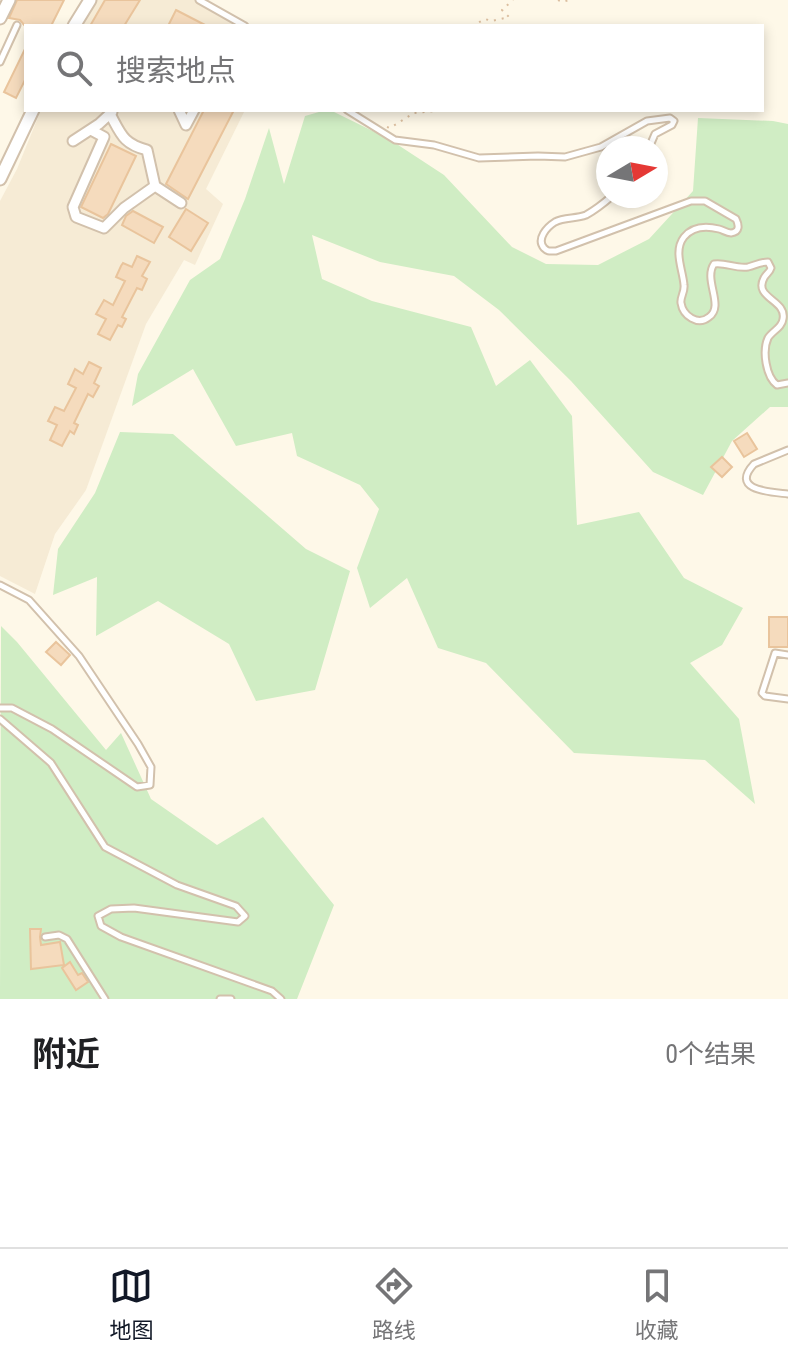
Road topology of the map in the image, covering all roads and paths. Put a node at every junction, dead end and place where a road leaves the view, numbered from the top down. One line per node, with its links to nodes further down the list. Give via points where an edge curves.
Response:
1 (9, 0): 7 (street)
2 (90, 0): 8 (street)
3 (199, 0): 9 (lane)
4 (513, 0): 10 (path, via 502,10 509,17)
5 (558, 0): 6 (path)
6 (569, 0)
7 (0, 18)
8 (75, 24)
9 (241, 24)
10 (476, 24)
11 (17, 25): 12 (lane)
12 (0, 62)
13 (32, 112): 25 (street)
14 (112, 112): 20 (street); 26 (street, via 123,138 147,150)
15 (180, 112): 16 (street, via 186,125)
16 (193, 112)
17 (350, 112): 24 (lane, via 395,140 479,158 565,157)
18 (425, 112): 19 (path, via 390,128)
19 (379, 126)
20 (91, 130): 23 (street); 26 (street, via 104,137 73,207 76,217 104,228)
21 (620, 136): 22 (lane, via 647,121 674,121)
22 (654, 136)
23 (73, 141)
24 (596, 148)
25 (0, 179)
26 (155, 186): 27 (street)
27 (181, 203)
28 (597, 208): 29 (lane, via 554,223 541,237 543,247 556,251 691,201 705,201 736,219 736,232 701,227 683,238 682,307 695,320 713,315 714,264 749,267 768,262 771,271 763,279 763,289 784,315 768,339 769,376 777,385)
29 (788, 383)
30 (788, 450): 31 (lane, via 754,464 747,475 755,490)
31 (788, 494)
32 (0, 585): 35 (lane, via 29,600 79,656 151,767 150,785 137,787 52,729 12,708)
33 (788, 655): 34 (lane, via 775,653 762,693)
34 (788, 699)
35 (0, 708)
36 (0, 719): 41 (lane, via 51,763 105,847 177,885 236,906 245,916 238,922 111,909 98,916 101,926 272,991)
37 (45, 937): 38 (lane, via 67,939)
38 (105, 999)
39 (220, 999): 40 (lane)
40 (231, 999)
41 (281, 999)

